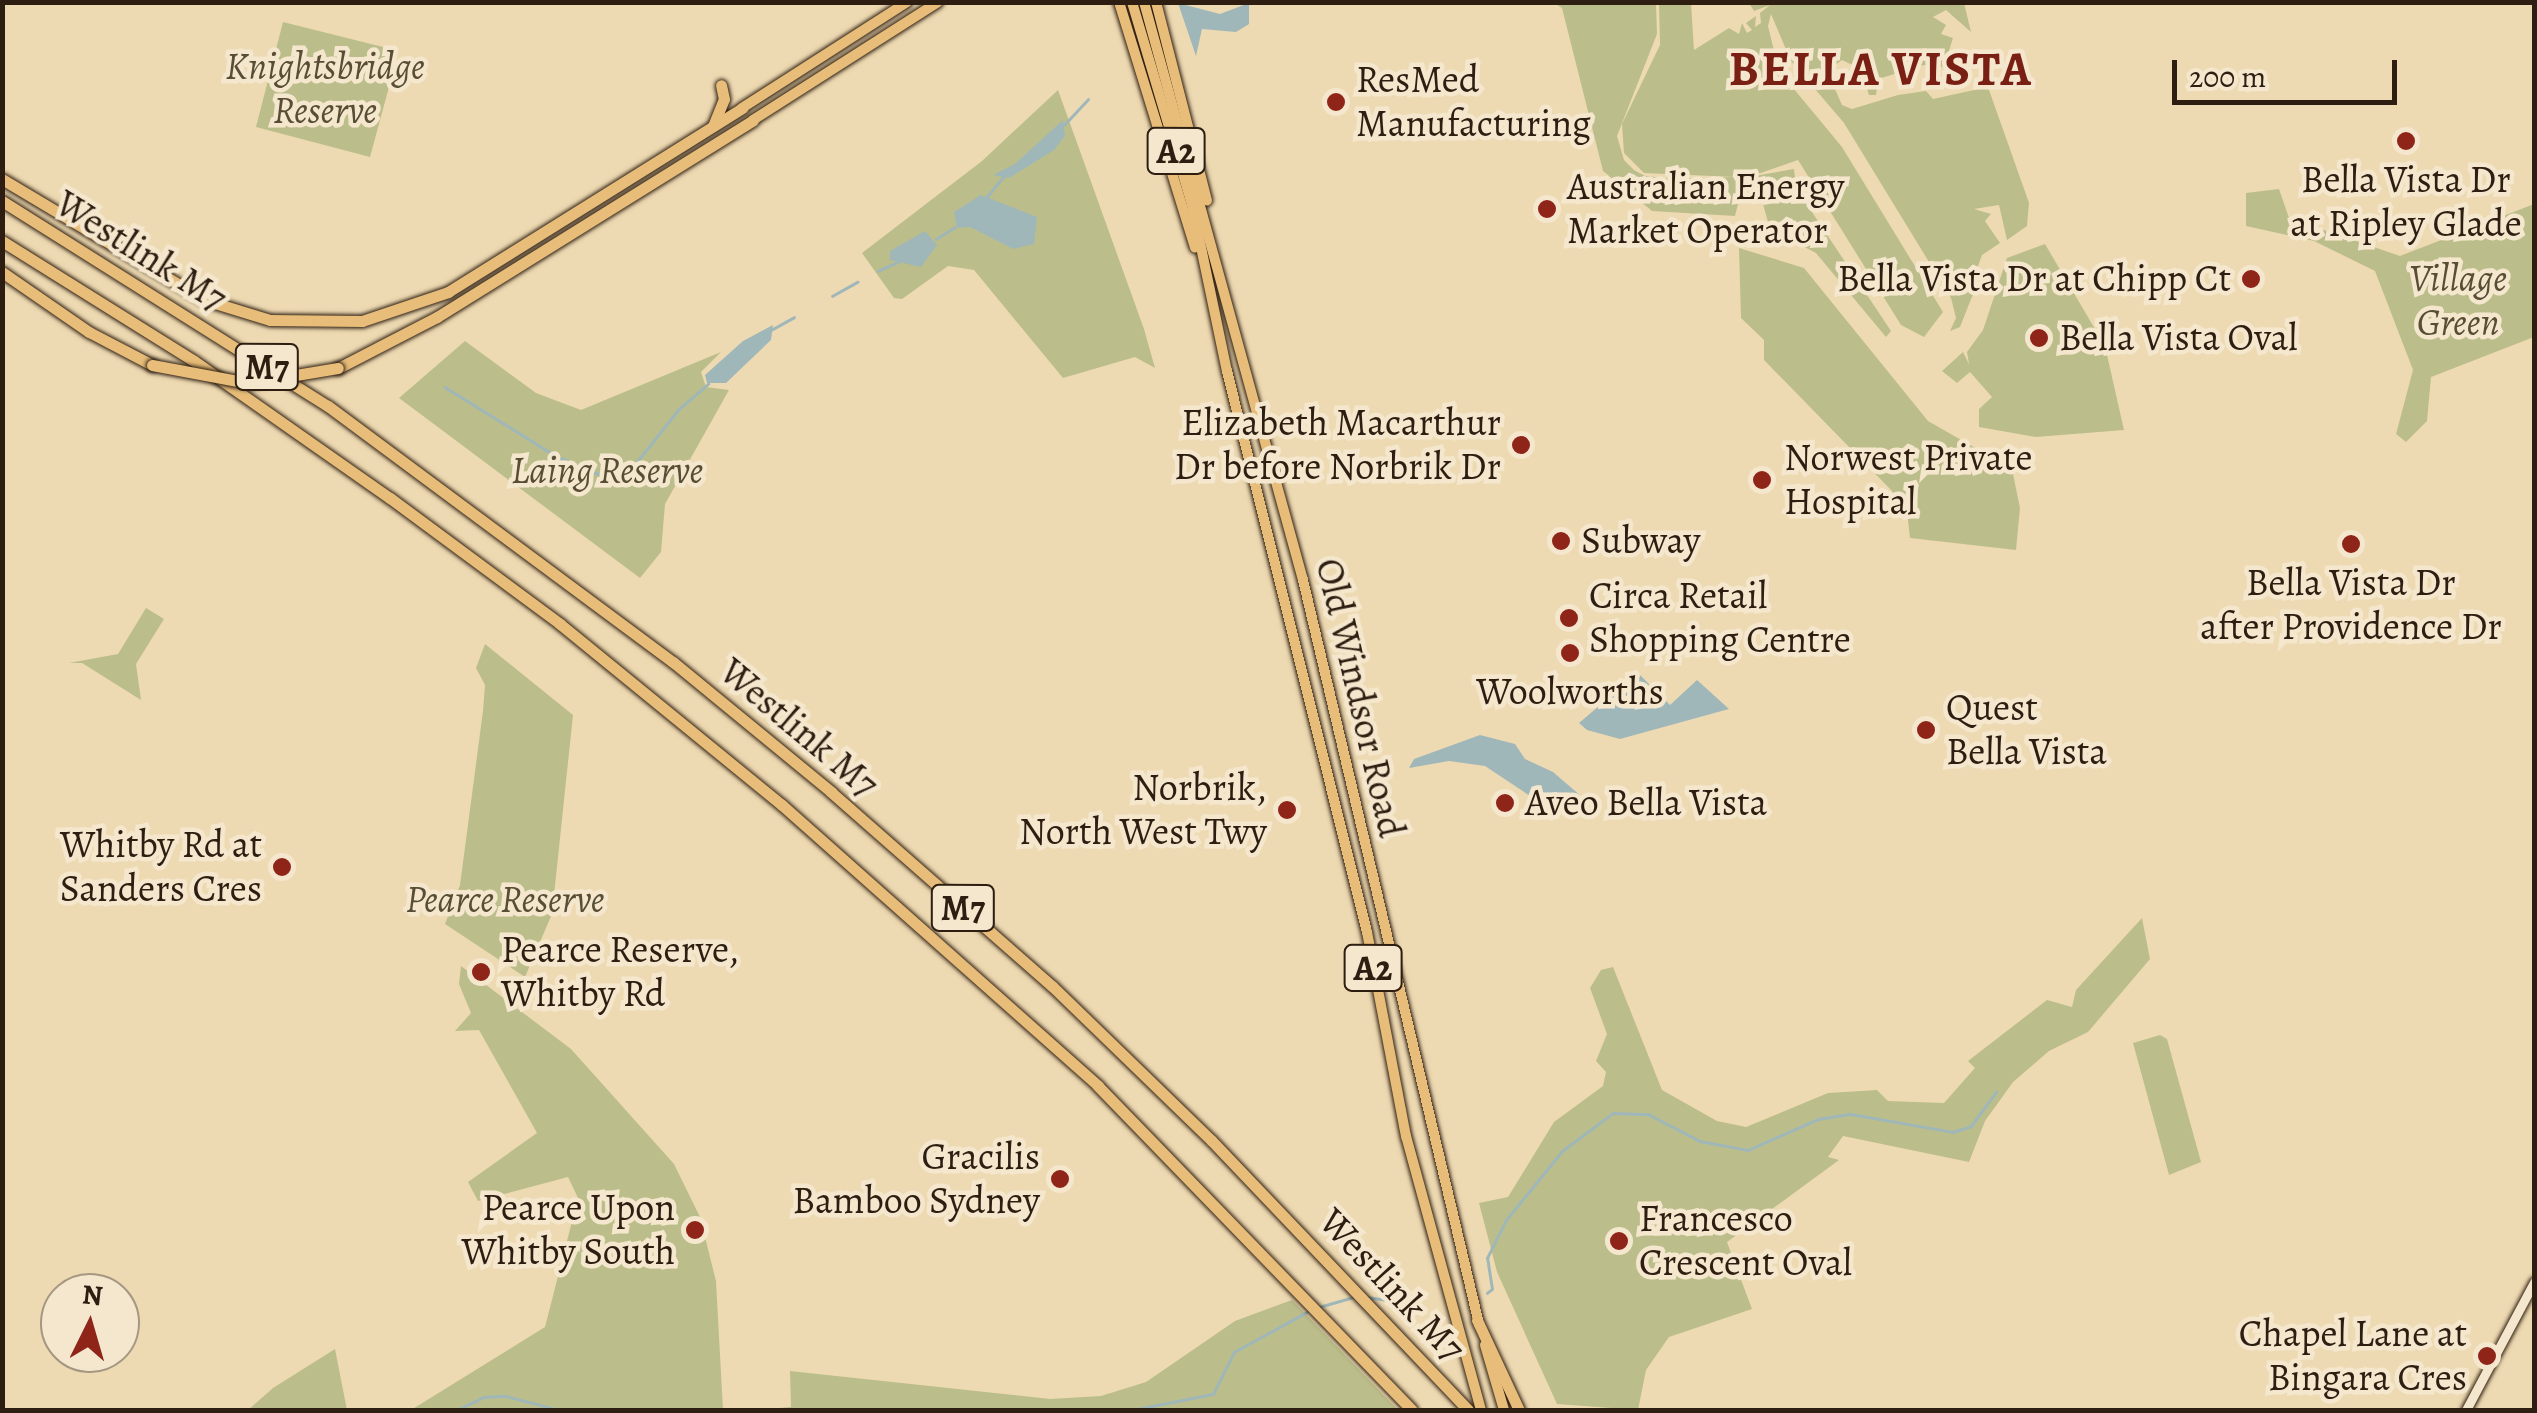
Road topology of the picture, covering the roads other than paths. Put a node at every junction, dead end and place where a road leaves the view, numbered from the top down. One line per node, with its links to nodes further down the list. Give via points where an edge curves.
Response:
1 (907, 2): 8 (main road)
2 (938, 2): 9 (main road)
3 (1116, 2): 16 (main road)
4 (1132, 2): 16 (main road, Old Windsor Road / A2, via 1192,204)
5 (1144, 2): 15 (main road, Old Windsor Road / A2)
6 (1156, 2): 15 (main road, via 1192,130)
7 (721, 84): 10 (highway, via 724,99)
8 (742, 108): 10 (highway)
9 (753, 120): 14 (highway, bridge, via 437,317 338,368 248,383 152,365 89,332)
10 (712, 126): 11 (highway, via 423,304 328,324 257,317 223,306)
11 (2, 179)
12 (2, 201): 23 (highway, Westlink M7 / M7, via 297,386 582,593 817,780 1052,986)
13 (2, 241): 22 (highway, Westlink M7 / M7, via 194,361 560,624 978,974 1284,1272)
14 (2, 272)
15 (1223, 291): 17 (main road, Old Windsor Road / A2)
16 (1212, 301): 18 (main road, Old Windsor Road / A2)
17 (1337, 726): 18 (main road); 19 (main road, Old Windsor Road / A2)
18 (1318, 729): 19 (main road); 24 (main road, Old Windsor Road / A2, via 1406,1136)
19 (1340, 744): 21 (main road, Old Windsor Road / A2)
20 (2534, 1282): 27 (main road)
21 (1477, 1320): 25 (main road, Old Windsor Road); 26 (highway)
22 (1412, 1410)
23 (1468, 1410)
24 (1480, 1410)
25 (1504, 1410)
26 (1519, 1410)
27 (2466, 1410)

